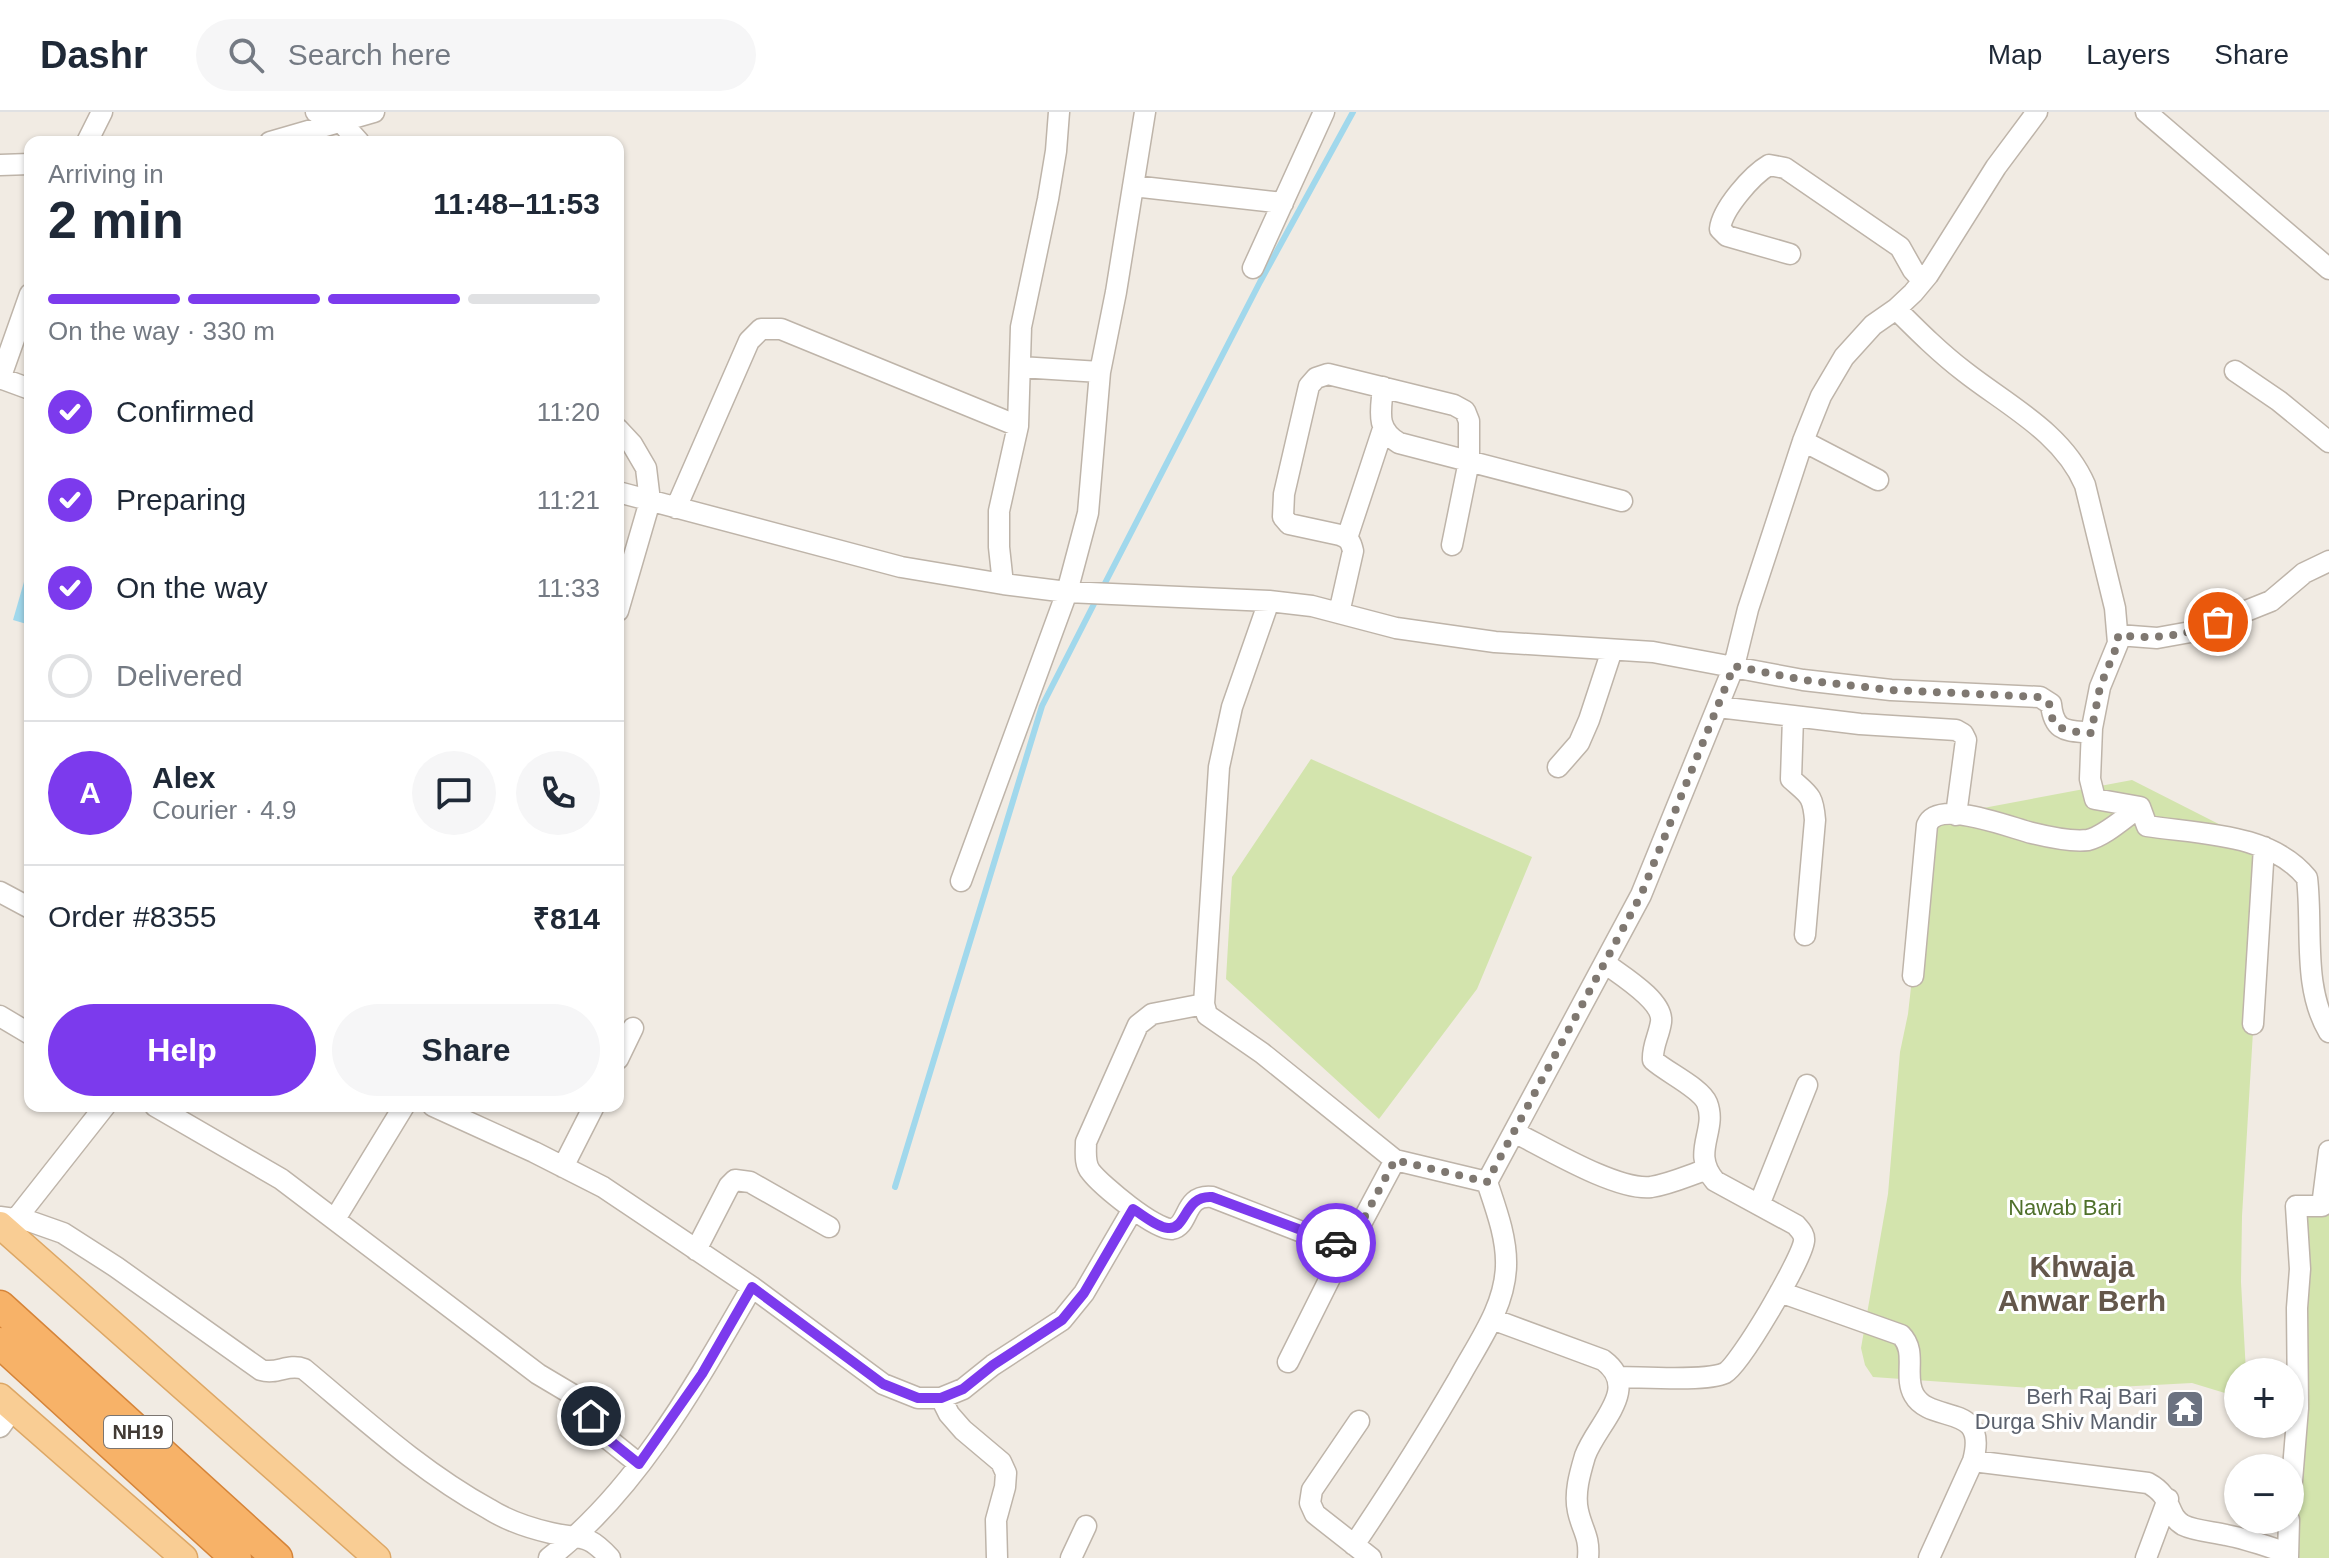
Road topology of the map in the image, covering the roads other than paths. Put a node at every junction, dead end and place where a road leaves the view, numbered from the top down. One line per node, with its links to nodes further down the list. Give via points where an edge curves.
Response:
1 (102, 112): 10 (street)
2 (316, 112): 9 (street)
3 (374, 112): 9 (street)
4 (1059, 112): 23 (street, via 1048,199 1021,327)
5 (1145, 112): 15 (street)
6 (1324, 112): 16 (street)
7 (2037, 112): 20 (street)
8 (2146, 112): 19 (street)
9 (342, 123): 11 (street); 12 (street)
10 (90, 136)
11 (293, 136)
12 (354, 136)
13 (24, 164): 14 (street)
14 (0, 165)
15 (1133, 186): 16 (street); 25 (street)
16 (1283, 203): 18 (street)
17 (1790, 254): 20 (street, via 1727,236 1720,229 1724,213 1769,165 1785,168 1900,247)
18 (1253, 268)
19 (2329, 269)
20 (1923, 281): 21 (street)
21 (1896, 309): 32 (street, via 1844,357); 48 (street, via 1948,359 2061,447 2078,468 2103,555)
22 (24, 311): 26 (street)
23 (1020, 367): 25 (street); 29 (street)
24 (2235, 371): 33 (street)
25 (1100, 372): 45 (street, via 1088,513)
26 (0, 378): 27 (street)
27 (24, 387)
28 (1383, 387): 30 (street); 34 (street, via 1465,411); 40 (street, via 1328,374 1309,386 1283,517 1289,524)
29 (1018, 426): 39 (street, via 781,329 761,329 749,341); 43 (street, via 999,511)
30 (1383, 429): 34 (street, via 1399,443); 40 (street)
31 (624, 435): 37 (street, via 646,468)
32 (1803, 441): 35 (street); 50 (street)
33 (2329, 442)
34 (1469, 461): 38 (street); 41 (street)
35 (1878, 480)
36 (624, 494): 37 (street)
37 (650, 501): 39 (street); 44 (street)
38 (1622, 501)
39 (676, 508): 43 (street, via 901,567)
40 (1347, 538): 47 (street, via 1353,551)
41 (1452, 545)
42 (2329, 561): 48 (street, via 2304,573 2271,601 2196,631 2157,638)
43 (1003, 584): 45 (street)
44 (624, 590)
45 (1067, 592): 46 (street); 58 (street)
46 (1269, 601): 47 (street); 64 (street, via 1232,707 1219,767)
47 (1339, 613): 49 (street, via 1396,628 1495,642)
48 (2118, 635): 53 (street)
49 (1612, 650): 50 (street); 54 (street, via 1579,743)
50 (1734, 666): 51 (street); 53 (street, via 1891,690 2040,697 2051,704 2058,727)
51 (1718, 707): 52 (street); 62 (street, via 1641,895)
52 (1793, 717): 56 (street, via 1963,734); 61 (street, via 1791,779 1814,802 1815,820)
53 (2091, 733): 55 (street, via 2095,799)
54 (1558, 767)
55 (2140, 807): 56 (street, via 2091,839 2079,840); 57 (street, via 2147,826)
56 (1956, 815): 63 (street, via 1936,814 1927,825)
57 (2264, 847): 66 (street); 69 (street, via 2296,865 2307,878 2313,990)
58 (961, 881)
59 (0, 892): 60 (street)
60 (24, 905)
61 (1805, 935)
62 (1606, 964): 77 (street); 81 (street, via 1660,1010 1653,1060 1707,1103)
63 (1913, 976)
64 (1204, 1004): 79 (street, via 1207,1015); 84 (street, via 1152,1014 1138,1025 1086,1142 1089,1171)
65 (0, 1016): 68 (street)
66 (2253, 1024)
67 (633, 1028): 70 (street)
68 (24, 1030)
69 (2329, 1032)
70 (624, 1047)
71 (1807, 1085): 83 (street)
72 (100, 1112): 86 (street)
73 (165, 1112): 85 (street, via 281,1179)
74 (400, 1112): 85 (street)
75 (446, 1112): 80 (street)
76 (591, 1112): 80 (street)
77 (1514, 1132): 81 (street, via 1630,1186 1649,1187); 82 (street)
78 (2329, 1152): 100 (street, via 2322,1206 2296,1206 2300,1269)
79 (1395, 1160): 82 (street); 88 (street)
80 (563, 1167): 89 (street, via 603,1187)
81 (1705, 1170): 83 (street)
82 (1487, 1182): 93 (street, via 1506,1265)
83 (1759, 1205): 91 (street, via 1803,1232 1801,1252)
84 (1133, 1209): 88 (street, via 1172,1229 1195,1200 1212,1197 1320,1239); 97 (street, via 1062,1320 963,1389)
85 (335, 1219): 102 (street, via 538,1374 580,1399 603,1435)
86 (5, 1221): 106 (street, via 29,1221 63,1233 261,1370 304,1369 387,1441 488,1509 523,1526); 112 (main road)
87 (829, 1227): 89 (street, via 750,1182 735,1180)
88 (1348, 1242): 95 (street)
89 (696, 1250): 90 (street)
90 (752, 1287): 97 (street, via 883,1384 918,1398); 102 (street, via 702,1374)
91 (1780, 1292): 96 (street, via 1741,1359 1724,1373); 101 (street, via 1901,1335 1910,1349 1915,1397 1971,1427)
92 (0, 1306): 111 (highway, NH19)
93 (1492, 1319): 96 (street, via 1603,1360); 107 (street)
94 (0, 1343): 110 (highway, NH19)
95 (1288, 1362)
96 (1619, 1377): 117 (street, via 1615,1402 1586,1453 1578,1481)
97 (941, 1398): 115 (street, via 949,1414 1001,1462 1006,1473 996,1520)
98 (4, 1411): 108 (main road)
99 (1359, 1421): 107 (street, via 1312,1490 1310,1503 1315,1514)
100 (2294, 1454)
101 (1973, 1461): 103 (street, via 2148,1483); 118 (street)
102 (639, 1464): 106 (street)
103 (2168, 1499): 109 (street, via 2172,1514 2184,1525 2248,1540); 119 (street)
104 (1086, 1526): 116 (street)
105 (2288, 1534): 109 (street)
106 (579, 1535): 113 (street); 114 (street)
107 (1363, 1552)
108 (180, 1556)
109 (2287, 1556)
110 (236, 1558)
111 (277, 1558)
112 (377, 1558)
113 (549, 1558)
114 (610, 1558)
115 (997, 1558)
116 (1071, 1558)
117 (1588, 1558)
118 (1929, 1558)
119 (2146, 1558)

